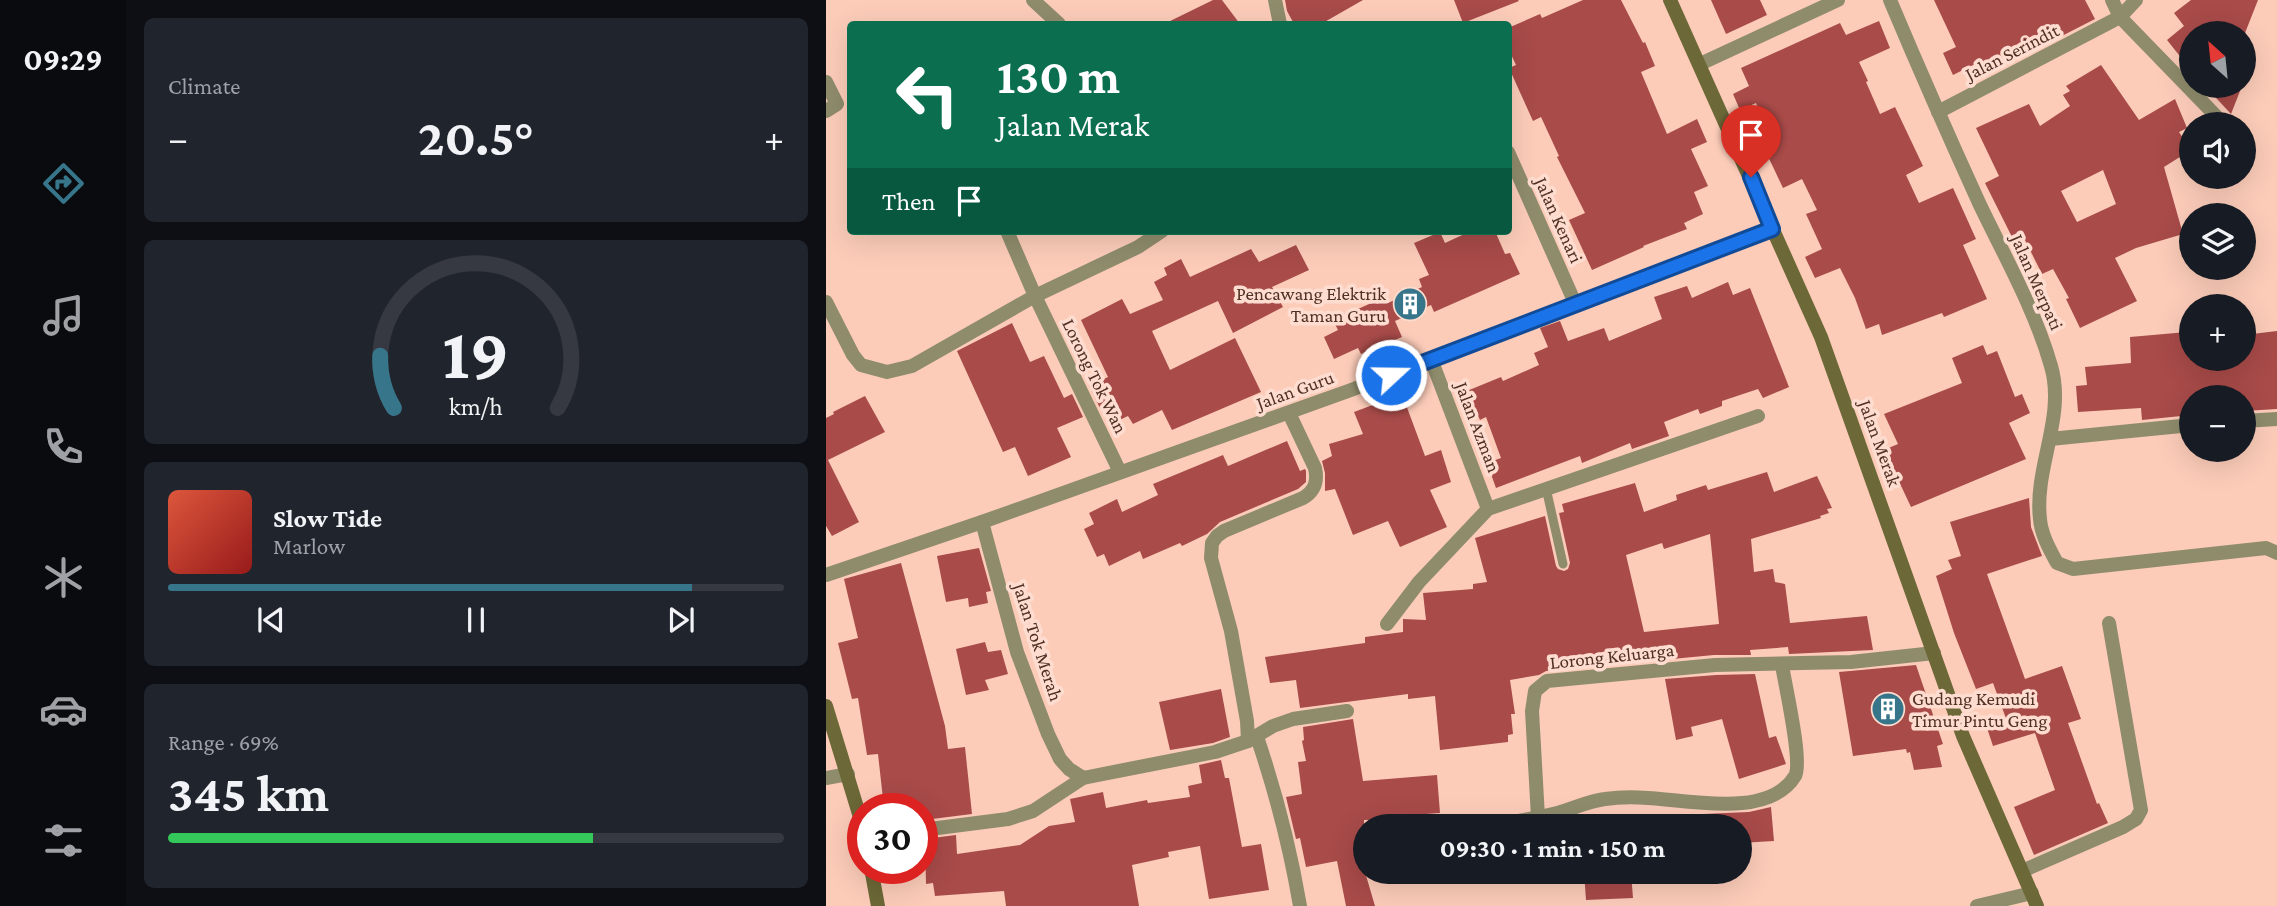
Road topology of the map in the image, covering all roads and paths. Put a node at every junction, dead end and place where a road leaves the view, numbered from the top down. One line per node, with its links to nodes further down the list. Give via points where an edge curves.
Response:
1 (1033, 0): 9 (street)
2 (1275, 0): 10 (street)
3 (1670, 0): 11 (street, Jalan Merak)
4 (1838, 0): 11 (street)
5 (1890, 0): 14 (street, Jalan Merpati)
6 (2112, 0): 8 (street)
7 (2136, 0): 8 (street, Jalan Serindit)
8 (2120, 18): 14 (street, Jalan Serindit); 15 (street)
9 (1056, 21)
10 (1279, 21)
11 (1700, 64): 17 (street, Jalan Merak)
12 (826, 82): 13 (street, via 837,104)
13 (826, 111)
14 (1938, 112): 29 (street, Jalan Merpati, via 2044,344 2055,403)
15 (2212, 112)
16 (1512, 161): 22 (street, Jalan Kenari)
17 (1772, 229): 22 (street, Jalan Guru); 39 (street, Jalan Merak, via 1821,337)
18 (1009, 235): 20 (street, Lorong Tok Wan)
19 (1156, 235): 20 (street)
20 (1035, 296): 21 (street, via 912,366 887,372 861,365); 30 (street, Lorong Tok Wan)
21 (826, 302)
22 (1575, 303): 23 (street, Jalan Guru)
23 (1431, 359): 24 (street, Jalan Guru); 32 (street, Jalan Azman)
24 (1289, 413): 30 (street, Jalan Guru); 43 (street, via 1315,468 1311,493 1224,531 1210,550)
25 (1758, 416): 31 (street)
26 (2277, 419): 27 (street)
27 (2256, 420)
28 (2179, 426): 29 (street)
29 (2050, 439): 34 (street, Jalan Merpati, via 2041,482 2040,519 2057,563 2073,569 2266,548)
30 (1120, 472): 33 (street, Jalan Guru)
31 (1546, 488): 32 (street); 35 (lane)
32 (1488, 509): 38 (street, via 1419,582)
33 (982, 522): 36 (street, Jalan Guru); 46 (street, Jalan Tok Merah, via 1017,652 1048,734 1060,759)
34 (2277, 553)
35 (1563, 564)
36 (826, 575)
37 (2109, 623): 51 (street, via 2141,810 2123,827)
38 (1387, 624)
39 (1934, 653): 40 (street, Lorong Keluarga); 51 (street, Jalan Merak, via 1963,736)
40 (1782, 665): 48 (street, Lorong Keluarga, via 1701,666 1540,685 1532,711); 49 (street, via 1797,757 1796,774 1783,789 1746,802 1605,799)
41 (826, 706): 44 (street)
42 (1347, 711): 43 (street, via 1293,719)
43 (1252, 739): 46 (street, via 1215,752); 55 (street, via 1281,814)
44 (848, 774): 45 (street); 47 (street)
45 (826, 778)
46 (1083, 778): 50 (street, via 1033,811)
47 (853, 793)
48 (1538, 814)
49 (1549, 814)
50 (938, 828)
51 (2022, 871): 53 (street, Jalan Merak)
52 (874, 884): 54 (street)
53 (2034, 900): 56 (street)
54 (878, 906)
55 (1300, 906)
56 (1977, 906)

